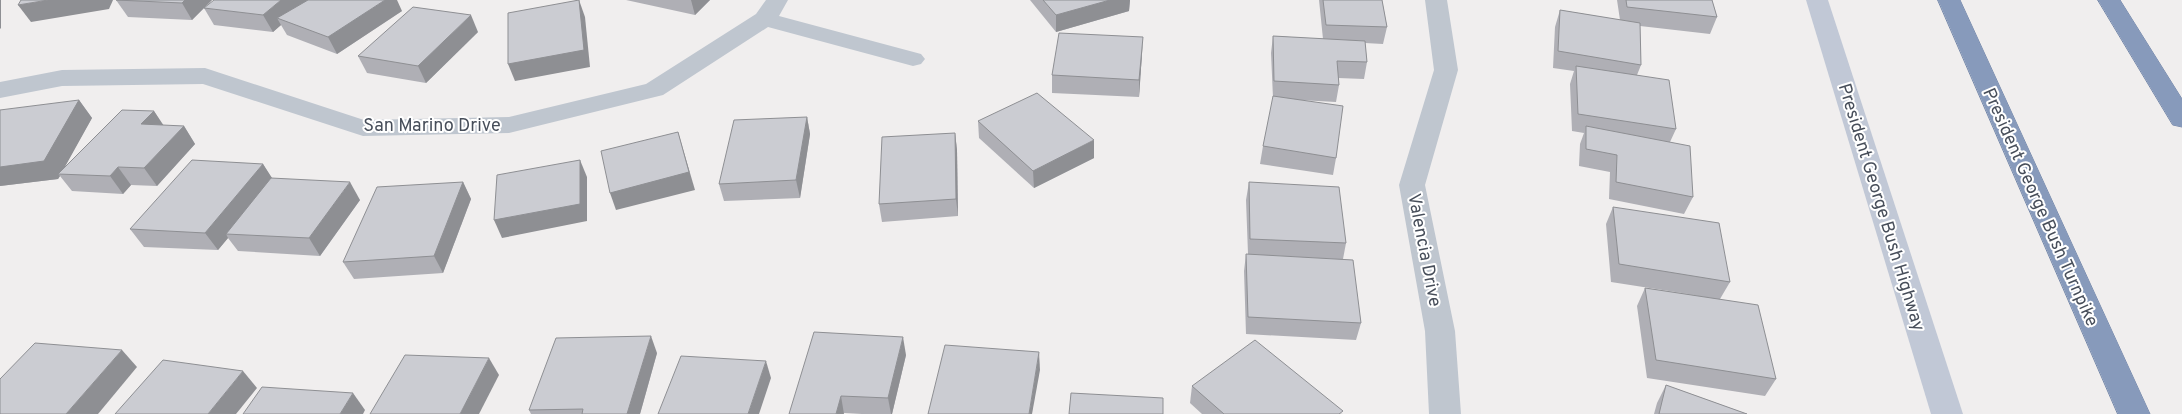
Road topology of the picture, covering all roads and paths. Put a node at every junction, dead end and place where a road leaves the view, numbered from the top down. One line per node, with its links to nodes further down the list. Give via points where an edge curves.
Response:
1 (1436, 0): 9 (street, Valencia Drive, via 1446,70 1412,185 1440,331)
2 (1817, 0): 10 (main road, President George Bush Highway)
3 (1949, 0): 11 (highway, President George Bush Turnpike)
4 (2108, 0): 8 (highway)
5 (771, 9): 6 (street); 7 (street, San Marino Drive, via 654,90 509,125 363,128 205,76 62,78)
6 (913, 59)
7 (0, 90)
8 (2182, 119)
9 (1445, 414)
10 (1947, 414)
11 (2134, 414)

